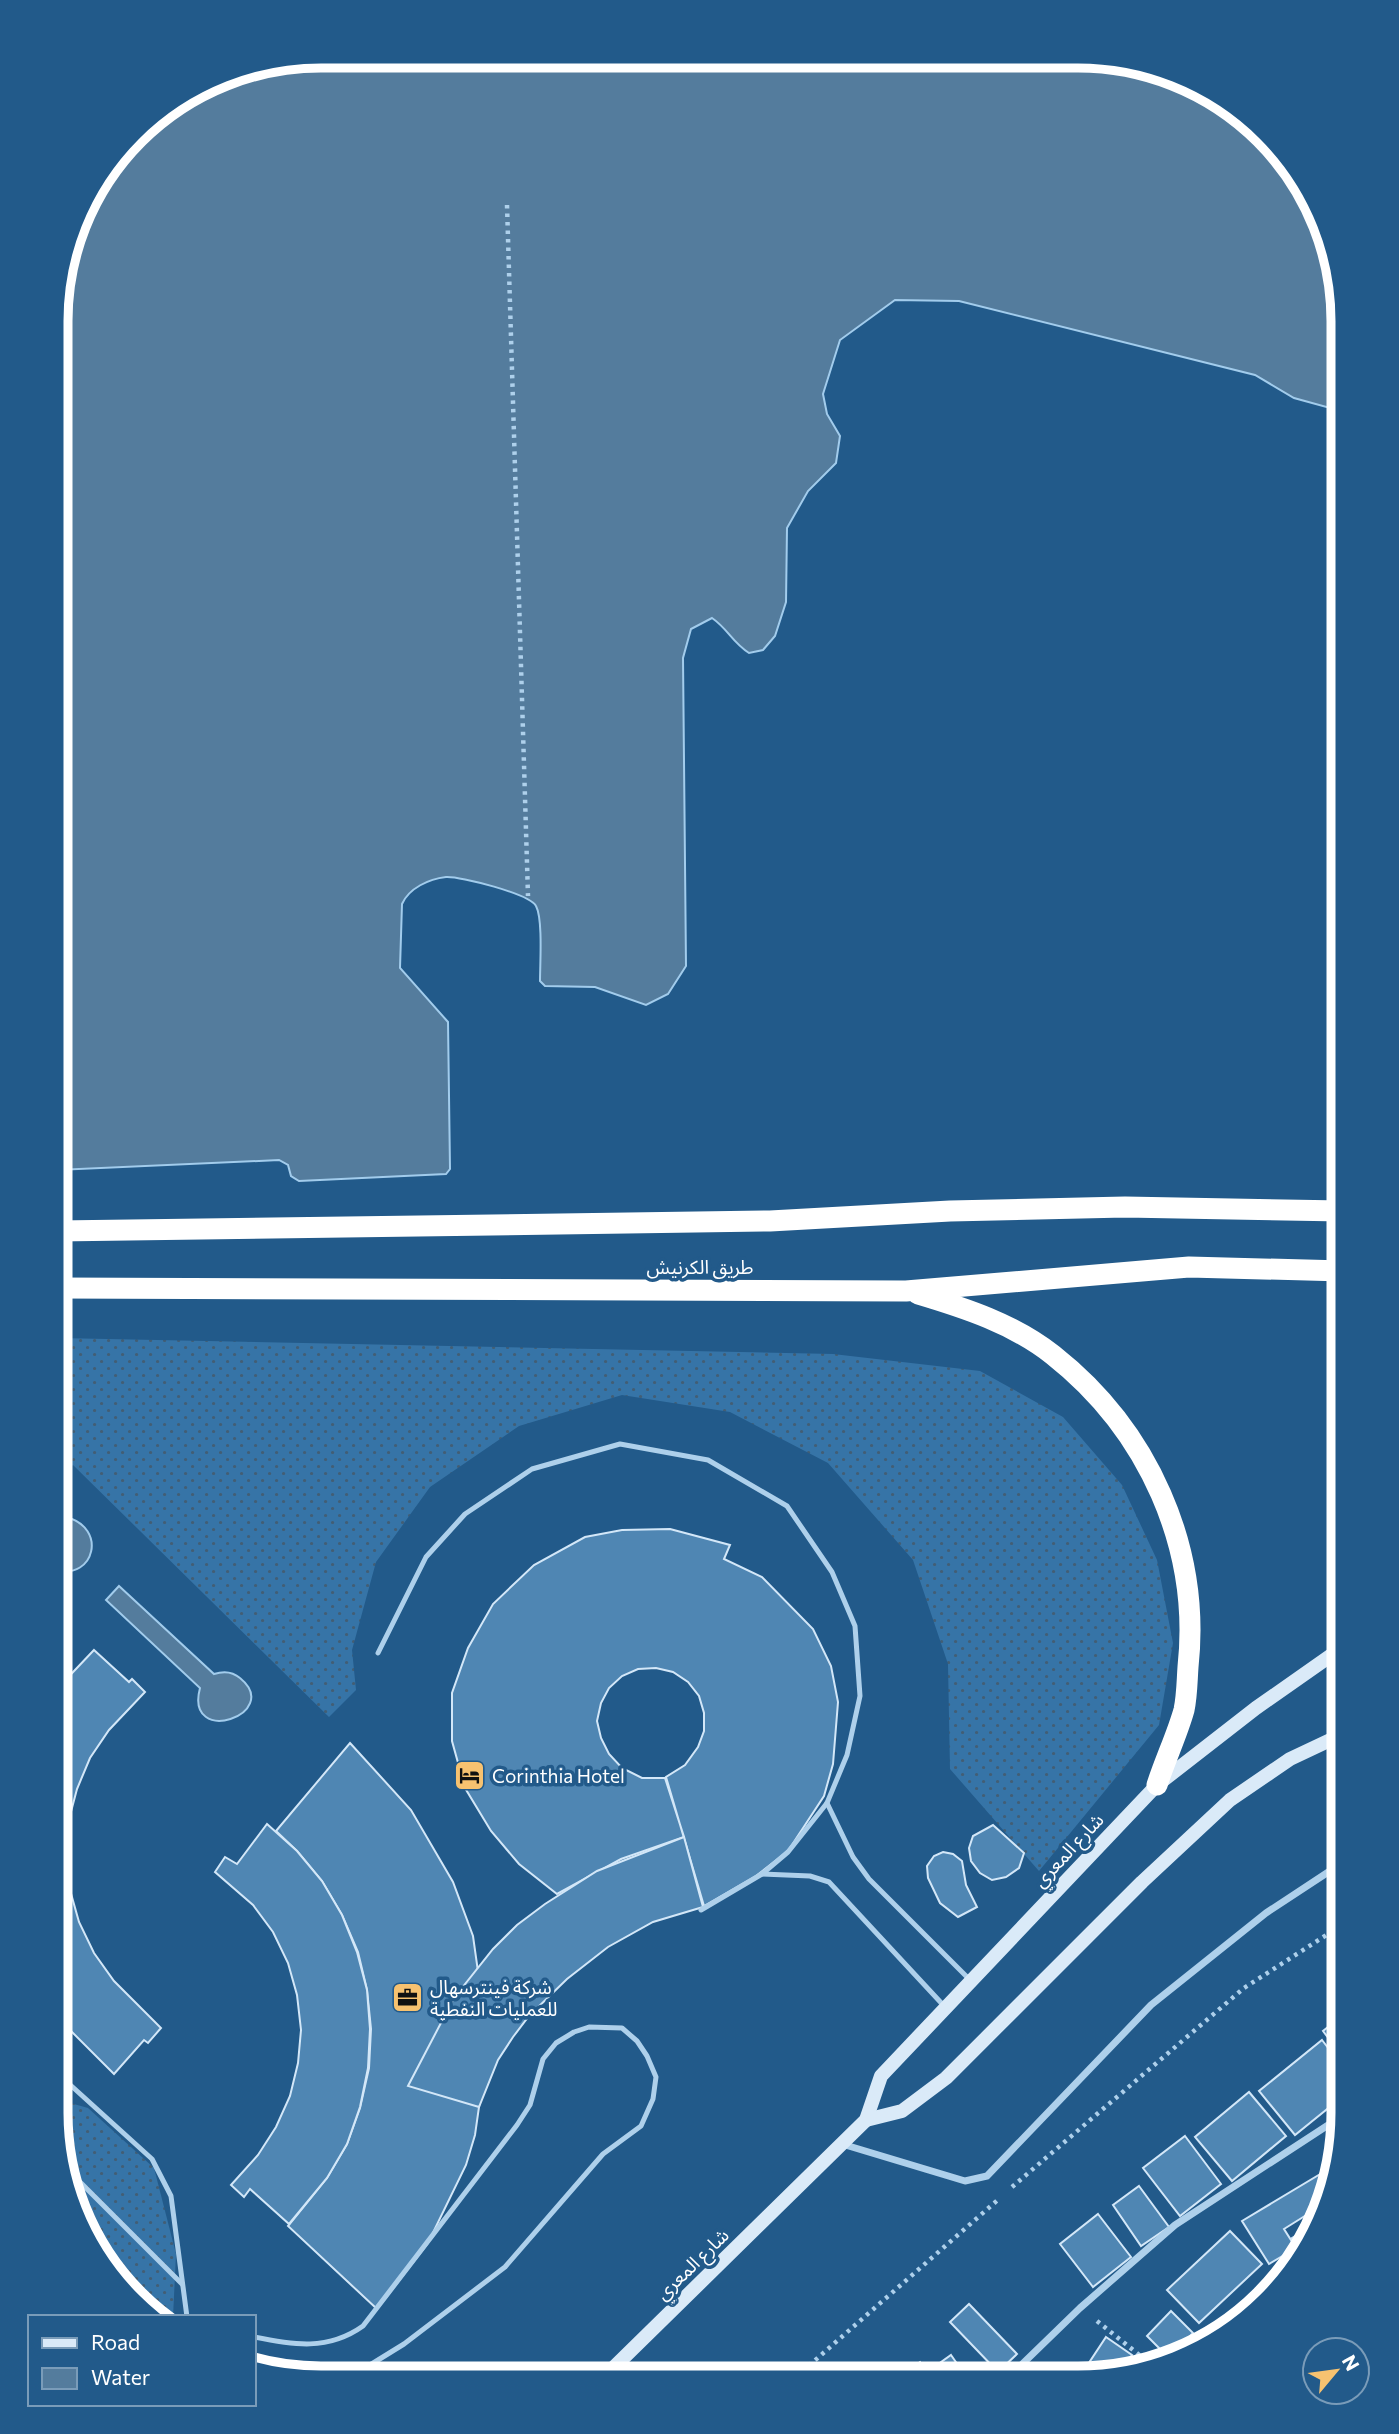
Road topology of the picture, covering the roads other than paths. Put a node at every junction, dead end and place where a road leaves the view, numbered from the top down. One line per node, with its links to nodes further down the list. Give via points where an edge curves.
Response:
1 (1331, 1211): 2 (highway, via 1125,1207 771,1221)
2 (68, 1231)
3 (1331, 1271): 5 (highway, طريق الكرنيش, via 1189,1267)
4 (68, 1288): 5 (highway, طريق الكرنيش)
5 (906, 1291): 9 (highway, via 983,1314 1052,1354 1110,1409 1154,1475 1182,1551 1192,1630 1184,1709)
6 (378, 1653): 10 (lane, via 426,1557 465,1514 532,1469 620,1444 708,1460 787,1506 832,1572 855,1626 860,1696 847,1755)
7 (1331, 1656): 9 (street, شارع المعري)
8 (1331, 1740): 17 (street, شارع المعري, via 1290,1759 1230,1800 946,2078 902,2110)
9 (1157, 1785): 14 (street, شارع المعري)
10 (827, 1803): 12 (lane, via 788,1852); 14 (lane, via 869,1879)
11 (1331, 1870): 19 (street, via 1266,1913 1151,2005 987,2176 965,2181)
12 (762, 1874): 13 (lane); 15 (lane, via 810,1876 829,1882)
13 (701, 1910)
14 (971, 1981): 15 (street, شارع المعري)
15 (945, 2008): 17 (street, شارع المعري, via 881,2076)
16 (68, 2083): 21 (lane, via 152,2159 171,2196)
17 (866, 2120): 19 (street, شارع المعري)
18 (1330, 2124): 26 (street, via 1175,2225)
19 (841, 2144): 25 (street, شارع المعري)
20 (77, 2179): 21 (lane)
21 (183, 2285): 22 (lane)
22 (187, 2315)
23 (256, 2337): 24 (lane, via 313,2346 332,2343 363,2326 530,2105 543,2059 556,2043 589,2027 622,2028 637,2041 656,2077 653,2099 641,2126 603,2154 505,2267)
24 (368, 2366)
25 (615, 2366)
26 (1020, 2366)

